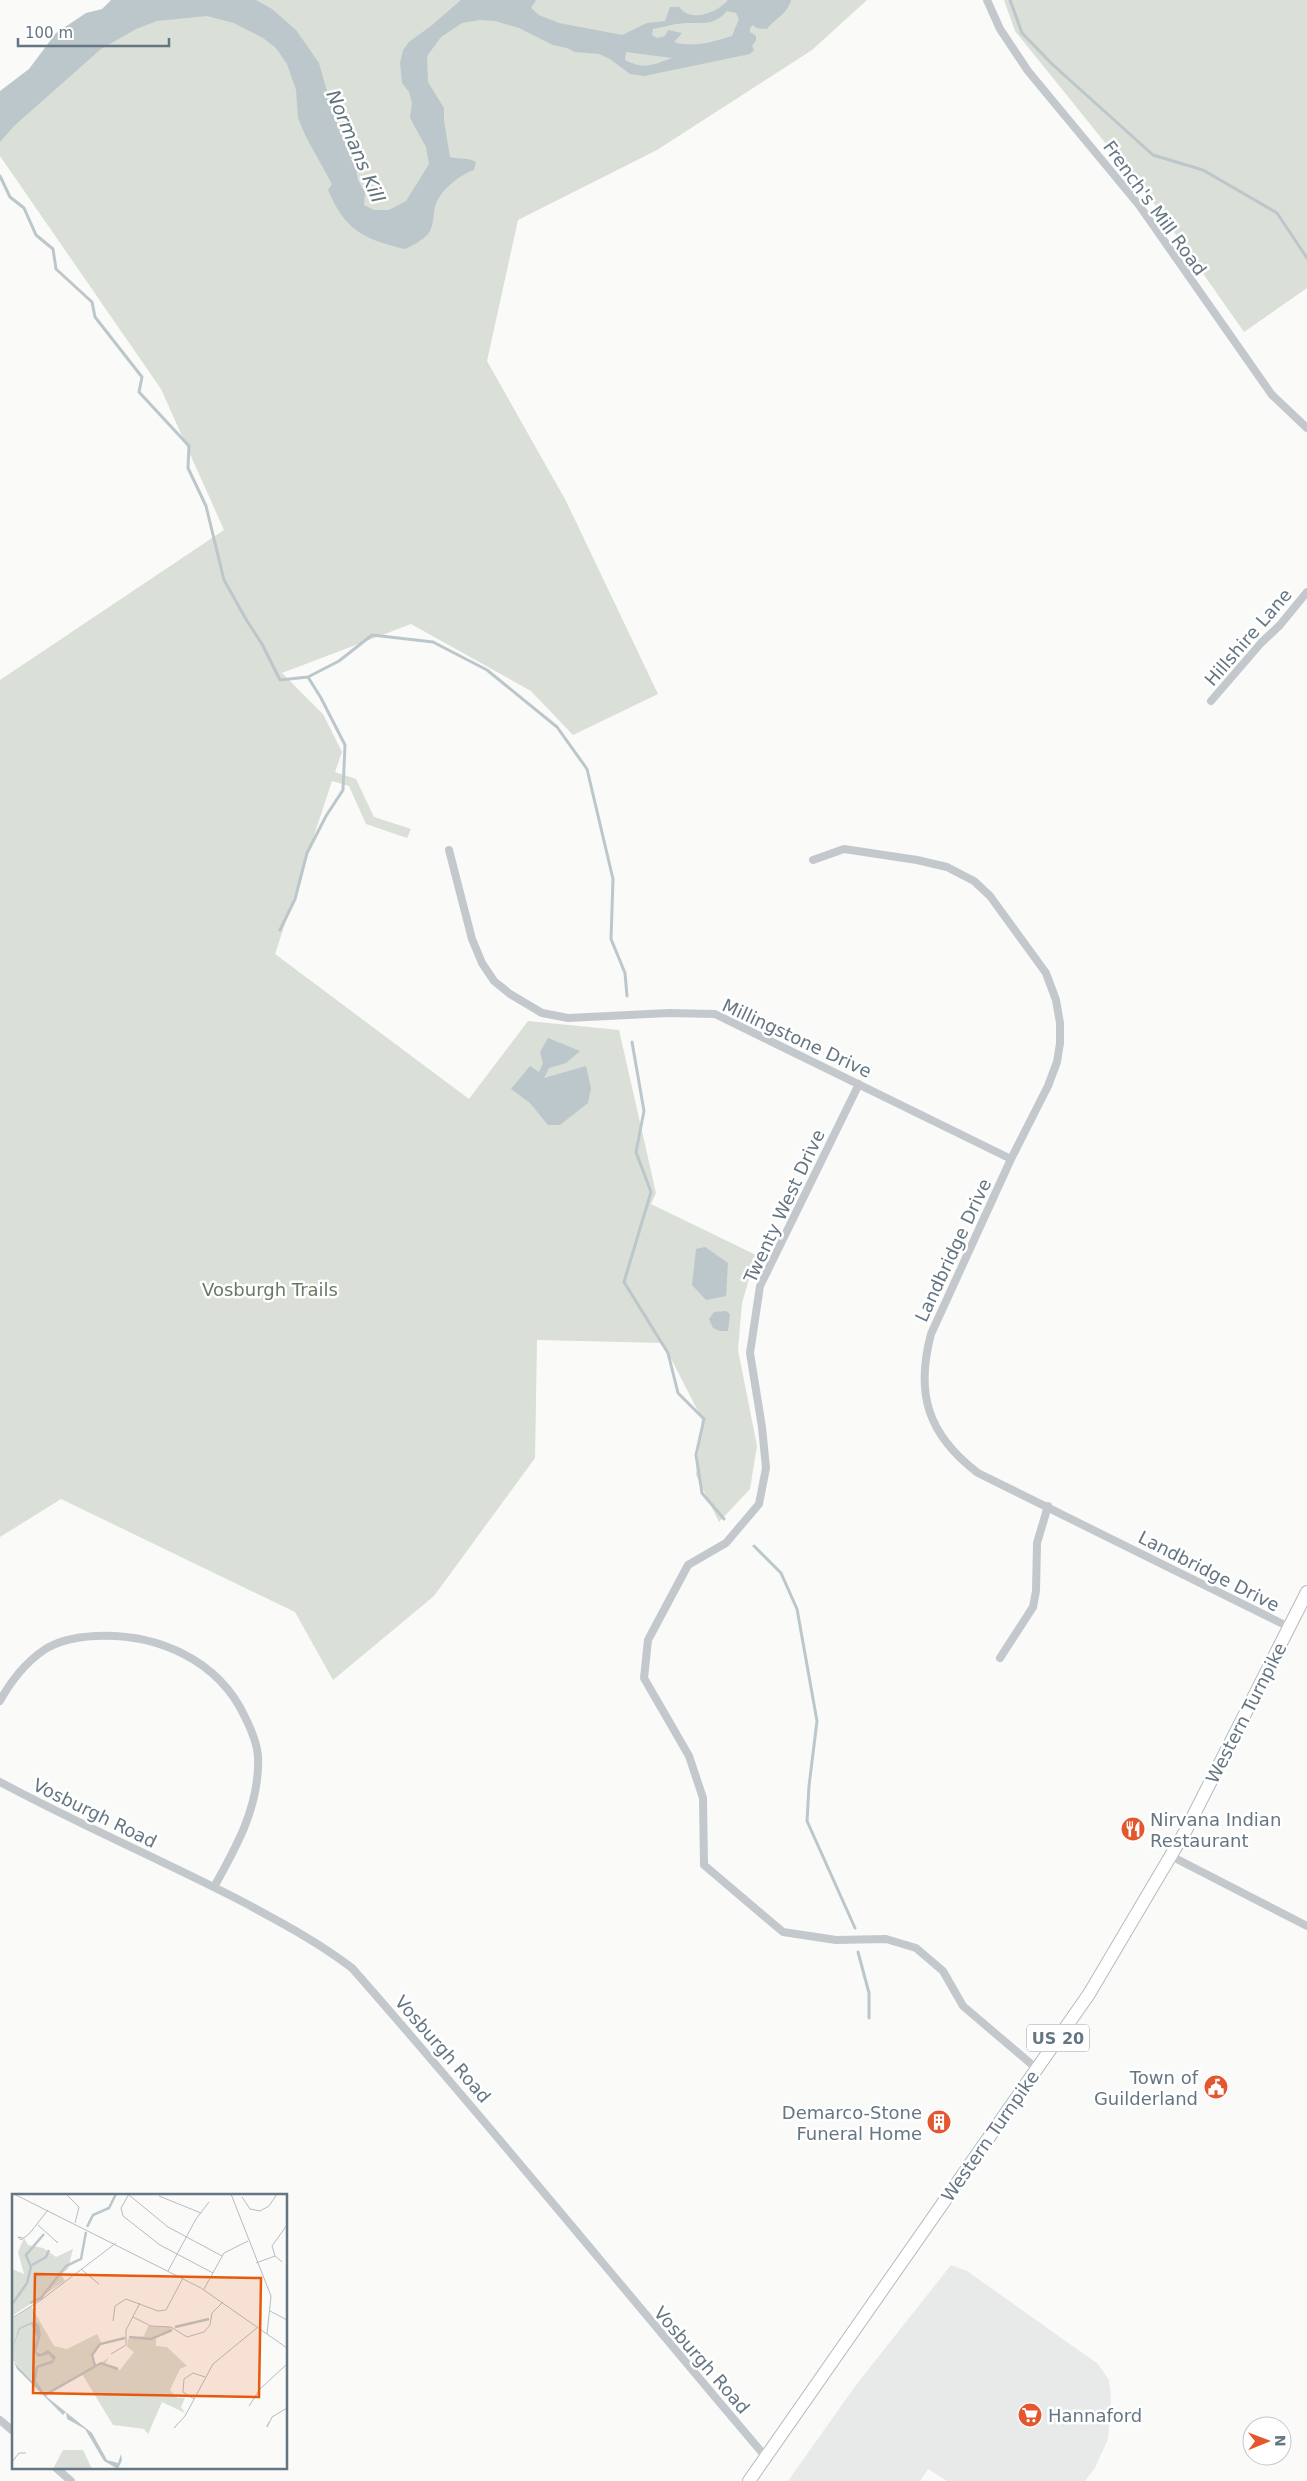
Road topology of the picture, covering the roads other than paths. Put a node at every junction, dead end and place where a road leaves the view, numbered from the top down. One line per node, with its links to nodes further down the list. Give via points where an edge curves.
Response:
1 (988, 0): 2 (street, French's Mill Road, via 1000,29 1028,71 1139,205 1272,395)
2 (1307, 428)
3 (1307, 592): 4 (street, Hillshire Lane)
4 (1211, 701)
5 (449, 850): 7 (street, Millingstone Drive, via 472,939 482,963 494,982 542,1013 576,1018 714,1014)
6 (812, 860): 8 (street, Landbridge Drive, via 844,849 947,867 974,880 990,896 1046,974 1060,1023 1057,1062)
7 (859, 1084): 8 (street, Millingstone Drive); 18 (street, Twenty West Drive, via 760,1286 750,1353 766,1468 759,1504 726,1543 688,1565 648,1640 644,1678 689,1756 703,1798 704,1864 783,1932 836,1940 886,1939 916,1948 943,1971 963,2006)
8 (1011, 1159): 9 (street, Landbridge Drive, via 931,1334 926,1353 925,1402 944,1441 961,1460 978,1473)
9 (1048, 1506): 11 (street, Landbridge Drive); 12 (street, via 1037,1543 1033,1608)
10 (1307, 1592): 11 (main road, Western Turnpike / US 20)
11 (1289, 1627): 15 (main road, Western Turnpike / US 20)
12 (1000, 1658)
13 (0, 1701): 16 (street, via 28,1663 45,1649 80,1637 117,1635 156,1642 188,1656 217,1677 238,1702 258,1754 251,1812)
14 (0, 1782): 16 (street, Vosburgh Road)
15 (1171, 1856): 17 (street); 18 (main road, Western Turnpike / US 20, via 1089,1994)
16 (214, 1887): 21 (street, Vosburgh Road, via 291,1928 352,1968 497,2135)
17 (1307, 1926)
18 (1037, 2069): 21 (main road, Western Turnpike / US 20)
19 (0, 2420): 20 (street)
20 (12, 2430)
21 (765, 2456): 24 (main road, US 20)
22 (56, 2468): 23 (street)
23 (71, 2481)
24 (749, 2481)

